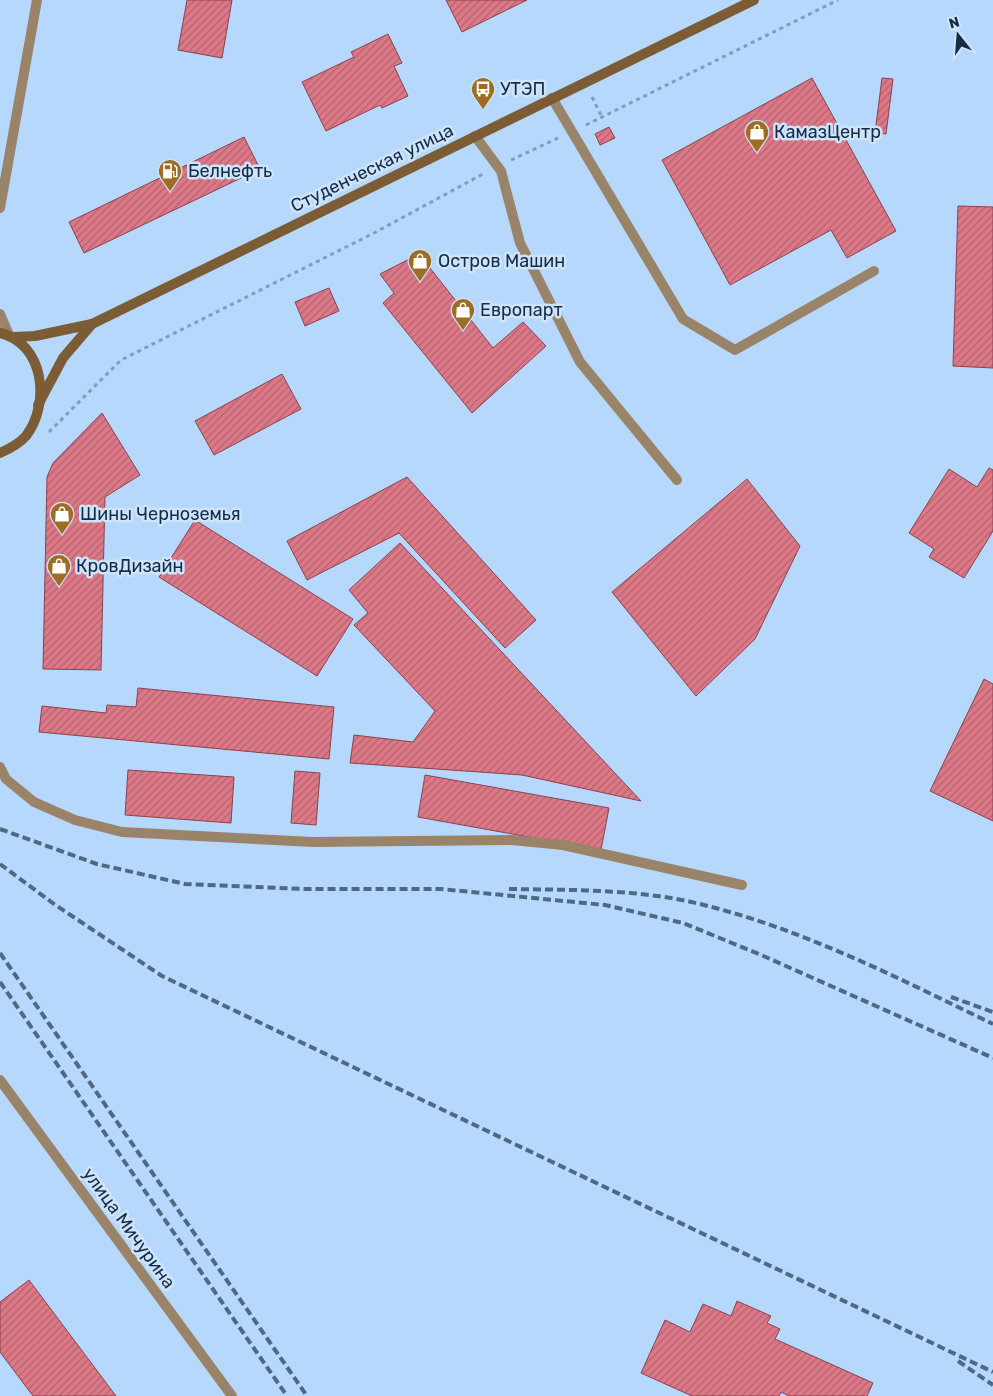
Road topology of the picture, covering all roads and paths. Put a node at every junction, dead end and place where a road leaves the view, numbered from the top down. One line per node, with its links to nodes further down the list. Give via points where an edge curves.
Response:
1 (36, 0): 8 (street)
2 (754, 0): 4 (main road, Студенческая улица)
3 (838, 0): 5 (path)
4 (552, 98): 5 (street); 6 (main road, Студенческая улица)
5 (573, 131): 7 (path); 9 (street, via 683,319 734,350)
6 (474, 136): 7 (street); 11 (main road, Студенческая улица)
7 (497, 166): 14 (path, via 374,233 121,360); 16 (street, via 520,243 580,362)
8 (0, 208)
9 (874, 271)
10 (0, 314): 12 (street)
11 (92, 324): 12 (main road, via 35,336); 13 (main road, Студенческая улица, via 64,358)
12 (8, 335): 13 (main road, via 32,354 40,386)
13 (38, 405): 15 (main road, via 25,436)
14 (44, 437)
15 (0, 455)
16 (677, 480)
17 (0, 767): 18 (street, via 6,779 34,802 75,820 122,832 313,842 512,840 563,845)
18 (742, 885)
19 (0, 1080): 20 (street, улица Мичурина)
20 (232, 1396)

